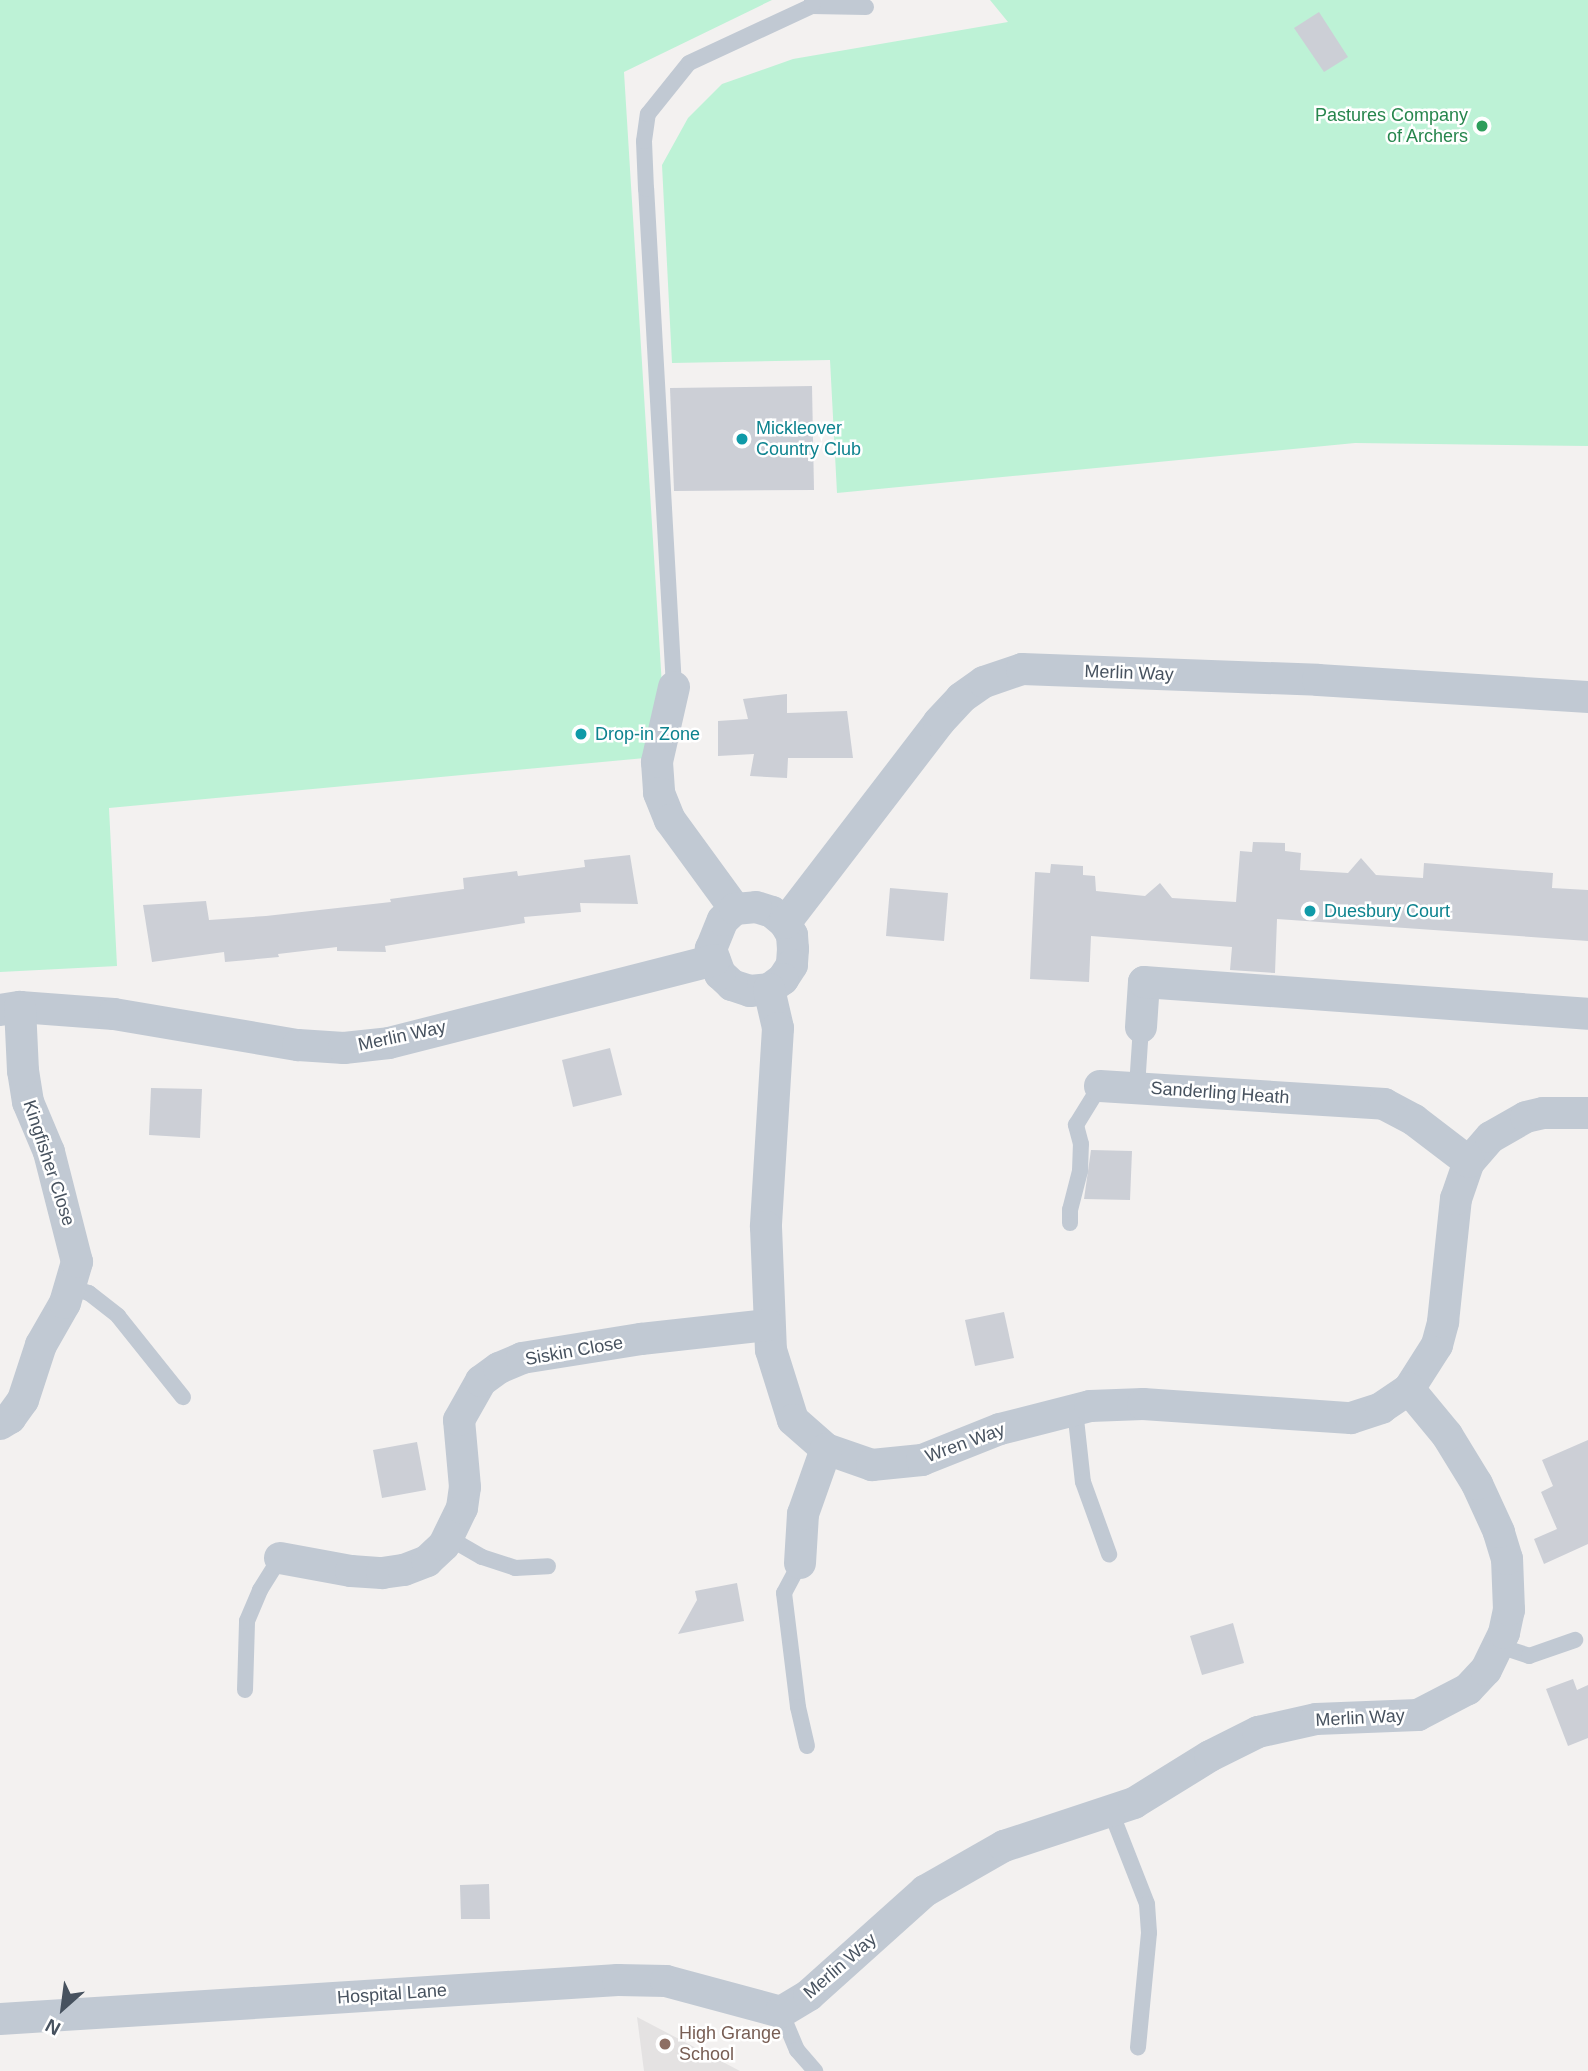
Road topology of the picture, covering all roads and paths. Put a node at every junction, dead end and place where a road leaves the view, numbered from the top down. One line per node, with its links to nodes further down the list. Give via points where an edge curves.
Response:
1 (812, 3): 2 (lane); 3 (lane, via 689,63 648,114 646,189)
2 (866, 7)
3 (674, 687): 5 (street, via 657,762 659,793 670,820)
4 (1588, 697): 6 (street, Merlin Way, via 1318,680 1022,669 984,682 961,698)
5 (735, 909): 6 (street, via 756,906); 7 (street, via 717,933 712,949)
6 (785, 923): 8 (street, via 792,934 792,965)
7 (715, 960): 8 (street, via 720,974 732,985); 9 (street, Merlin Way, via 389,1042 344,1048 298,1045 114,1014)
8 (769, 989): 18 (street, Wren Way, via 779,1028 766,1227)
9 (10, 1008): 17 (street, Kingfisher Close, via 28,1102 49,1152 77,1262)
10 (1588, 1014): 11 (street, via 1144,982)
11 (1141, 1027): 13 (lane)
12 (1100, 1086): 13 (street, Sanderling Heath); 16 (lane, Sanderling Heath, via 1076,1125 1080,1171)
13 (1137, 1087): 15 (street, Sanderling Heath, via 1384,1104 1414,1120)
14 (1588, 1113): 15 (street, via 1526,1117 1491,1137)
15 (1469, 1162): 19 (street, via 1457,1199 1437,1345)
16 (1070, 1223)
17 (70, 1287): 20 (lane, via 89,1293 118,1316); 22 (street, Kingfisher Close, via 41,1345 23,1399)
18 (768, 1325): 23 (street, Wren Way, via 779,1383 793,1420); 24 (street, Siskin Close, via 522,1358 499,1368 481,1381 459,1420 464,1487 462,1508)
19 (1409, 1389): 21 (street, Wren Way, via 1381,1408 1351,1418 1114,1403); 30 (street, Merlin Way, via 1447,1434 1499,1532 1507,1559 1509,1610)
20 (183, 1397)
21 (1074, 1410): 23 (street, Wren Way, via 1000,1429 922,1460 872,1465); 25 (lane, via 1083,1482)
22 (0, 1424)
23 (826, 1449): 27 (street, via 803,1514)
24 (449, 1538): 26 (street, Siskin Close, via 427,1561 404,1570 351,1572); 28 (lane, via 482,1557 515,1568)
25 (1109, 1554)
26 (280, 1558): 31 (lane, via 247,1621)
27 (800, 1563): 32 (lane, via 784,1593)
28 (548, 1566)
29 (1574, 1640): 30 (lane, via 1529,1656)
30 (1499, 1646): 33 (street, Merlin Way, via 1468,1689 1443,1705 1419,1715 1316,1719 1258,1732)
31 (245, 1690)
32 (807, 1746)
33 (1111, 1812): 34 (street, Merlin Way, via 1004,1846 925,1891 809,1995); 36 (lane, via 1147,1904 1149,1933)
34 (781, 2012): 35 (street, Hospital Lane, via 666,1981 618,1980); 37 (lane, via 797,2049)
35 (0, 2019)
36 (1138, 2047)
37 (815, 2071)

